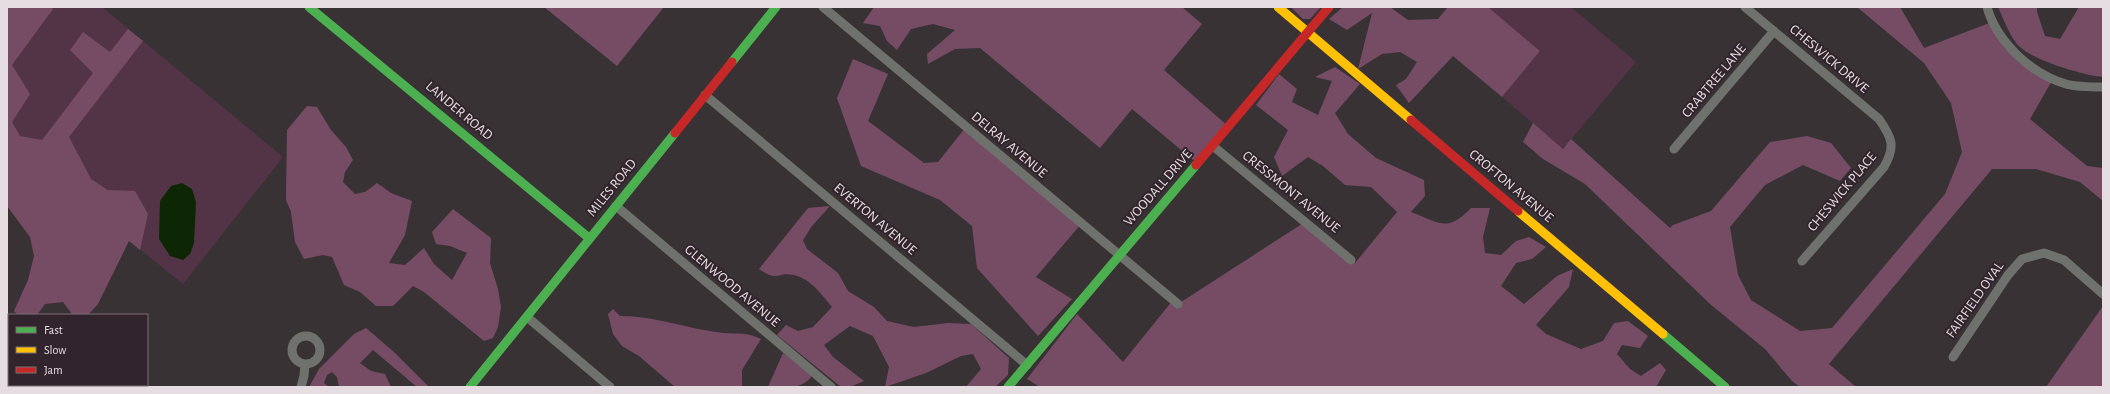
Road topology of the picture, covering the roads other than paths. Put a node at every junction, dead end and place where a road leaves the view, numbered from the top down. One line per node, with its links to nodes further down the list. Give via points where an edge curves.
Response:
1 (309, 7): 16 (street, LANDER ROAD)
2 (776, 7): 11 (street, MILES ROAD)
3 (823, 7): 17 (street, DELRAY AVENUE)
4 (1278, 7): 9 (street, CROFTON AVENUE)
5 (1329, 7): 9 (street, WOODALL DRIVE)
6 (1745, 7): 8 (street, CHESWICK DRIVE)
7 (1987, 7): 10 (street, via 2000,38 2044,75 2067,85)
8 (1774, 31): 12 (street, CHESWICK DRIVE, via 1879,119); 14 (street, CRABTREE LANE)
9 (1308, 32): 13 (street, WOODALL DRIVE); 31 (street, CROFTON AVENUE)
10 (2103, 87)
11 (706, 95): 15 (street, MILES ROAD); 25 (street, EVERTON AVENUE)
12 (1891, 136): 19 (street, CHESWICK PLACE, via 1891,155 1884,167)
13 (1213, 146): 17 (street, WOODALL DRIVE); 18 (street, CRESSMONT AVENUE)
14 (1674, 149)
15 (616, 206): 16 (street, MILES ROAD); 29 (street, GLENWOOD AVENUE)
16 (589, 238): 22 (street, MILES ROAD)
17 (1120, 256): 21 (street, DELRAY AVENUE); 25 (street, WOODALL DRIVE)
18 (1351, 260)
19 (1802, 261)
20 (2103, 294): 23 (street, FAIRFIELD OVAL, via 2064,260 2044,253 2022,259 2008,275)
21 (1178, 304)
22 (527, 317): 27 (street, MILES ROAD); 28 (street)
23 (1953, 356)
24 (305, 364): 26 (street)
25 (1026, 365): 30 (street, WOODALL DRIVE)
26 (301, 387)
27 (470, 387)
28 (610, 387)
29 (831, 387)
30 (1008, 387)
31 (1726, 387)

